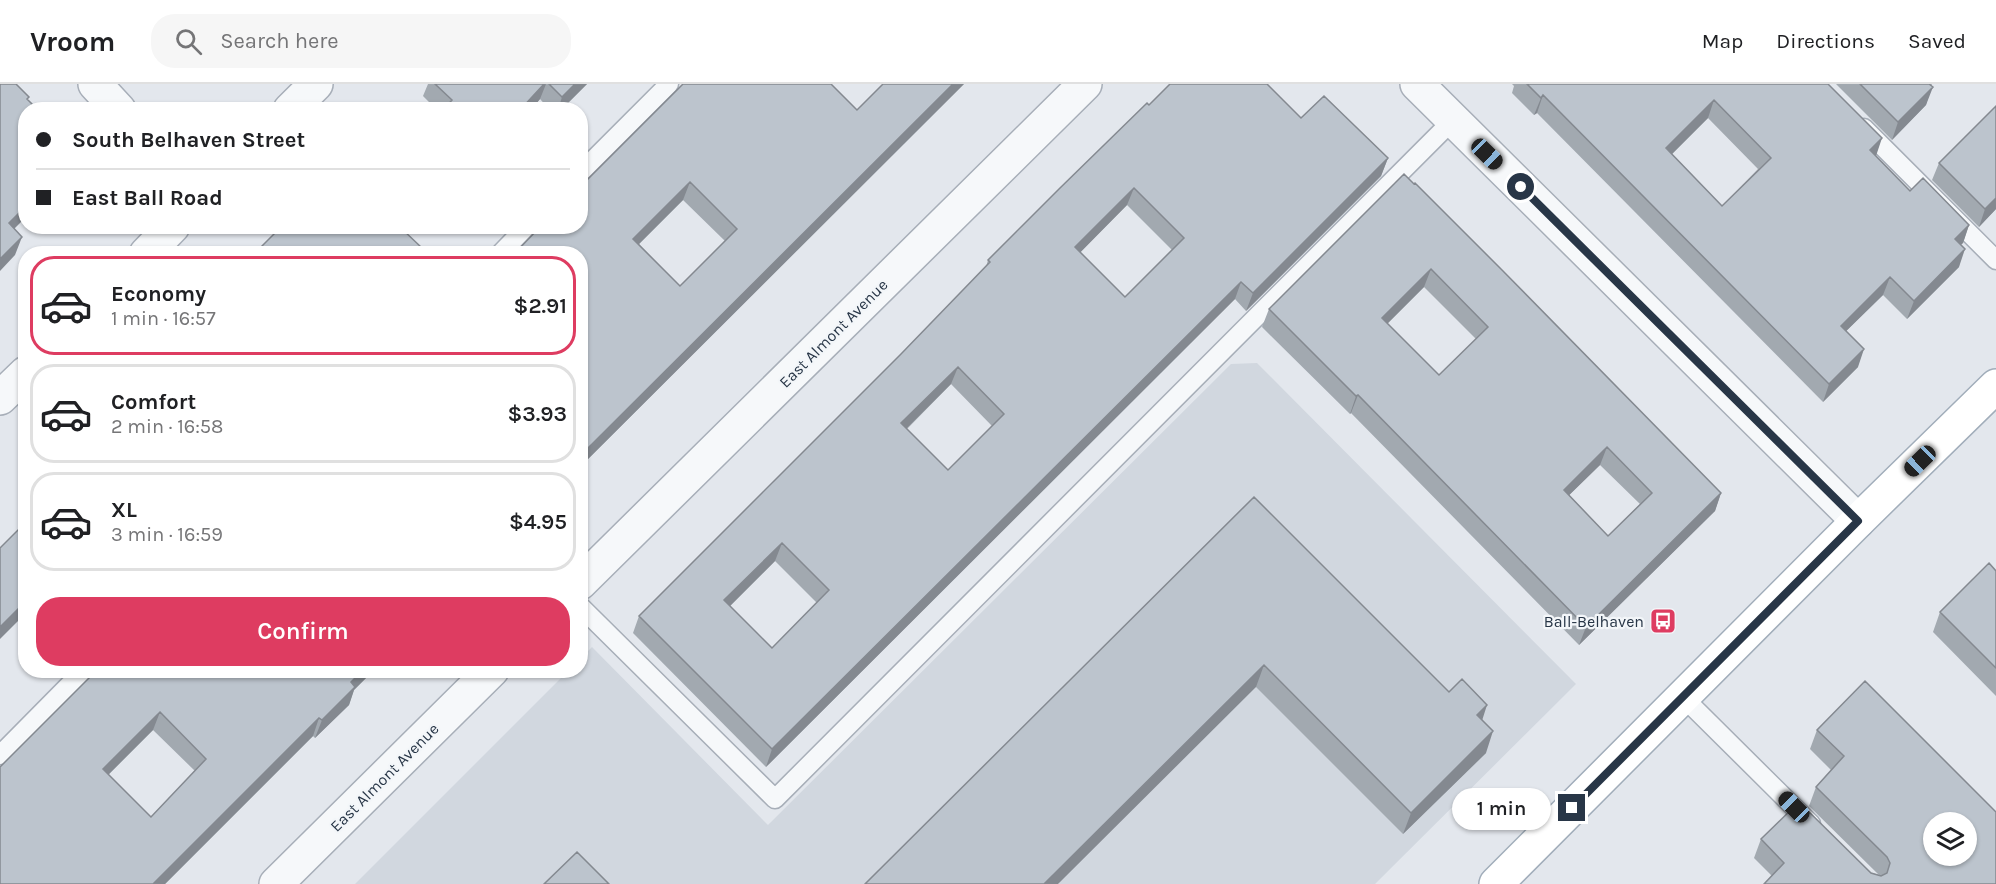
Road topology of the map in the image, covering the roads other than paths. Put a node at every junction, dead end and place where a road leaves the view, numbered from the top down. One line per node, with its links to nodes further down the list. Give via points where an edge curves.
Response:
1 (94, 84): 6 (street)
2 (316, 84): 7 (street)
3 (669, 84): 10 (lane)
4 (1085, 84): 20 (street, East Almont Avenue)
5 (1417, 84): 9 (street)
6 (111, 102)
7 (298, 102)
8 (1854, 117): 15 (lane)
9 (1453, 120): 19 (street); 21 (lane, via 775,799)
10 (588, 165)
11 (165, 234): 13 (street)
12 (519, 234): 14 (lane)
13 (154, 246)
14 (508, 246)
15 (1996, 260)
16 (18, 381): 18 (street)
17 (1996, 386): 19 (main road)
18 (0, 398)
19 (1858, 521): 24 (main road)
20 (588, 575)
21 (588, 614)
22 (76, 678): 25 (lane)
23 (484, 678): 27 (street, East Almont Avenue)
24 (1683, 697): 26 (lane); 28 (main road)
25 (0, 755)
26 (1826, 839)
27 (276, 884)
28 (1496, 884)

